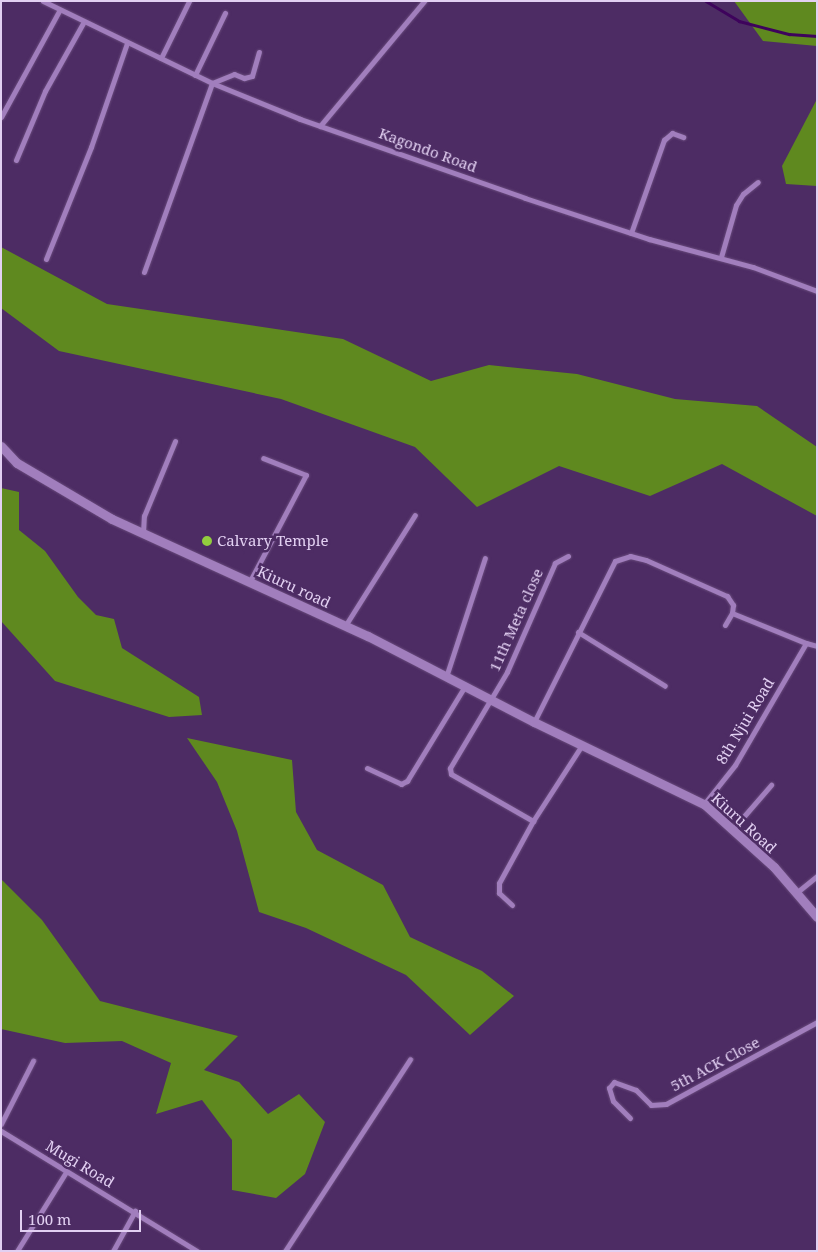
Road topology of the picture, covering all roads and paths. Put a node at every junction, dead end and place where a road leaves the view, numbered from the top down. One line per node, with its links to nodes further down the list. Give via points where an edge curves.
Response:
1 (43, 1): 4 (street, Kagondo Road)
2 (190, 1): 9 (street)
3 (424, 1): 13 (street)
4 (59, 10): 6 (street, Kagondo Road); 12 (street)
5 (225, 13): 10 (street)
6 (83, 23): 7 (street, Kagondo Road); 15 (street, via 46,91)
7 (127, 43): 9 (street, Kagondo Road); 19 (street, via 91,147)
8 (259, 52): 11 (street, via 252,76 244,78 234,74)
9 (161, 58): 10 (street, Kagondo Road)
10 (195, 75): 11 (street, Kagondo Road)
11 (212, 83): 13 (street, Kagondo Road); 20 (street)
12 (1, 117)
13 (320, 126): 17 (street, Kagondo Road)
14 (682, 137): 17 (street, via 672,133 664,140)
15 (16, 160)
16 (758, 182): 18 (street, via 743,194 736,205)
17 (632, 233): 18 (street, Kagondo Road)
18 (721, 257): 21 (street, Kagondo Road)
19 (46, 259)
20 (144, 272)
21 (817, 291)
22 (175, 441): 26 (street, via 144,516)
23 (1, 446): 26 (street, Kiuru road, via 17,463 49,483)
24 (263, 458): 29 (street, via 306,476)
25 (415, 515): 32 (street)
26 (143, 533): 29 (street, Kiuru road)
27 (568, 556): 39 (street, 11th Meta close, via 554,563 540,601)
28 (485, 558): 36 (street)
29 (250, 581): 32 (street, Kiuru road)
30 (732, 613): 31 (street); 33 (street, via 733,605 726,596 646,560 622,557 608,570); 34 (street)
31 (725, 624)
32 (345, 626): 36 (street, Kiuru road)
33 (578, 632): 38 (street); 40 (street)
34 (805, 646): 35 (street); 44 (street, 8th Njui Road, via 735,765)
35 (817, 646)
36 (446, 677): 37 (street, Kiuru road)
37 (465, 686): 39 (street, Kiuru road); 42 (street, via 408,781 401,784)
38 (664, 686)
39 (492, 700): 40 (street, Kiuru road); 45 (street, 11th Meta close, via 450,768 451,774)
40 (534, 722): 41 (street, Kiuru road)
41 (582, 744): 44 (street, Kiuru Road); 45 (street)
42 (367, 768)
43 (771, 785): 46 (street)
44 (704, 804): 46 (street, Kiuru Road)
45 (533, 821): 49 (street, via 498,883 499,893)
46 (732, 830): 48 (street, Kiuru Road, via 774,868)
47 (817, 876): 48 (street)
48 (795, 894): 50 (street, Kiuru Road)
49 (512, 905)
50 (817, 917)
51 (817, 1022): 54 (street, 5th ACK Close, via 666,1104 651,1105 636,1090 614,1082 608,1088 613,1101)
52 (410, 1059): 62 (street)
53 (33, 1060): 55 (street)
54 (630, 1118)
55 (1, 1124)
56 (1, 1131): 57 (street, Mugi Road)
57 (66, 1172): 58 (street, Mugi Road); 59 (street)
58 (135, 1211): 60 (street); 61 (street, Mugi Road)
59 (17, 1251)
60 (113, 1251)
61 (197, 1251)
62 (285, 1251)

